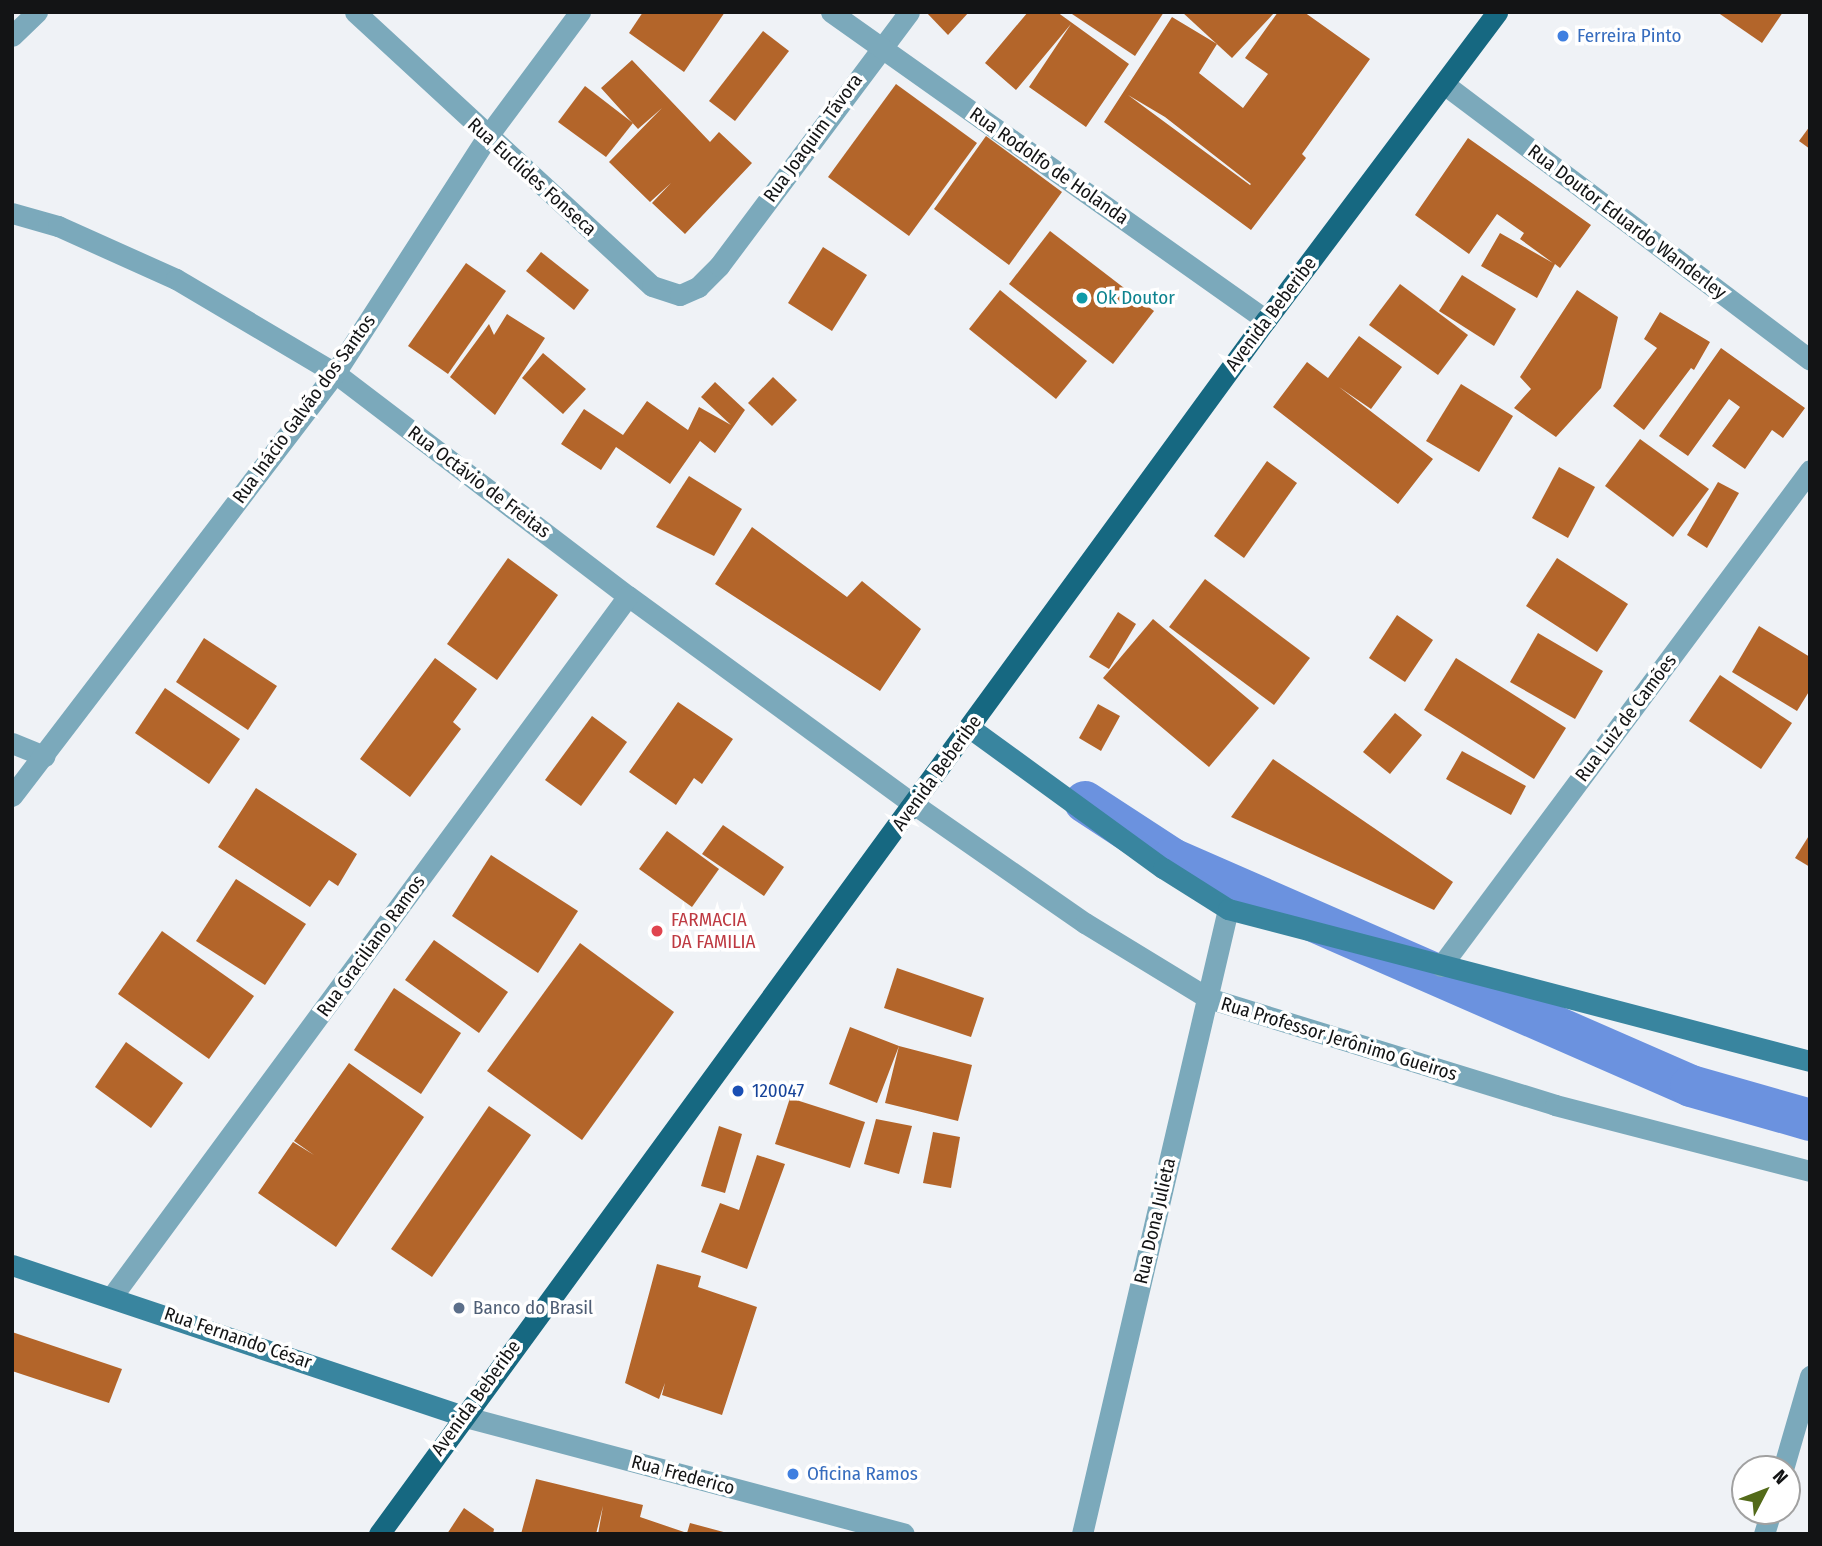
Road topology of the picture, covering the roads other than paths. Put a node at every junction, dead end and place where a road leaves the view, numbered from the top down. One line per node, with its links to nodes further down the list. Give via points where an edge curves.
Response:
1 (37, 12): 7 (street)
2 (355, 12): 10 (street, Rua Euclides Fonseca)
3 (580, 12): 10 (street, Rua Inácio Galvão dos Santos)
4 (831, 12): 8 (street, Rua Rodolfo de Holanda)
5 (909, 12): 8 (street, Rua Joaquim Távora)
6 (1497, 12): 9 (main road, Avenida Beberibe)
7 (12, 36)
8 (880, 46): 12 (street, Rua Joaquim Távora); 13 (street, Rua Rodolfo de Holanda)
9 (1444, 84): 13 (main road, Avenida Beberibe); 14 (street, Rua Doutor Eduardo Wanderley)
10 (487, 136): 12 (street, Rua Euclides Fonseca, via 668,295 698,287); 15 (street, Rua Inácio Galvão dos Santos)
11 (12, 213): 15 (street, Rua Octávio de Freitas, via 58,226 176,279)
12 (719, 266)
13 (1266, 320): 18 (main road, Avenida Beberibe)
14 (1810, 360)
15 (335, 373): 17 (street, Rua Octávio de Freitas); 20 (street, Rua Inácio Galvão dos Santos)
16 (1810, 470): 24 (street, Rua Luiz de Camões)
17 (628, 596): 22 (street, Rua Octávio de Freitas); 29 (street, Rua Graciliano Ramos)
18 (970, 728): 22 (main road, Avenida Beberibe); 23 (street)
19 (12, 743): 20 (street)
20 (44, 756): 21 (street, Rua Inácio Galvão dos Santos)
21 (12, 796)
22 (915, 805): 25 (street, Rua Professor Jerônimo Gueiros, via 1085,923); 31 (main road, Avenida Beberibe)
23 (1227, 916): 24 (street); 25 (street, Rua Dona Julieta)
24 (1441, 965): 26 (street)
25 (1208, 998): 27 (street, Rua Professor Jerônimo Gueiros, via 1555,1105); 35 (street, Rua Dona Julieta)
26 (1810, 1061)
27 (1810, 1171)
28 (12, 1265): 29 (street, Rua Fernando César)
29 (113, 1295): 31 (street, Rua Fernando César)
30 (1810, 1376): 32 (street)
31 (462, 1416): 33 (main road, Avenida Beberibe); 34 (street, Rua Frederico)
32 (1787, 1455)
33 (379, 1534)
34 (904, 1534)
35 (1082, 1534)

